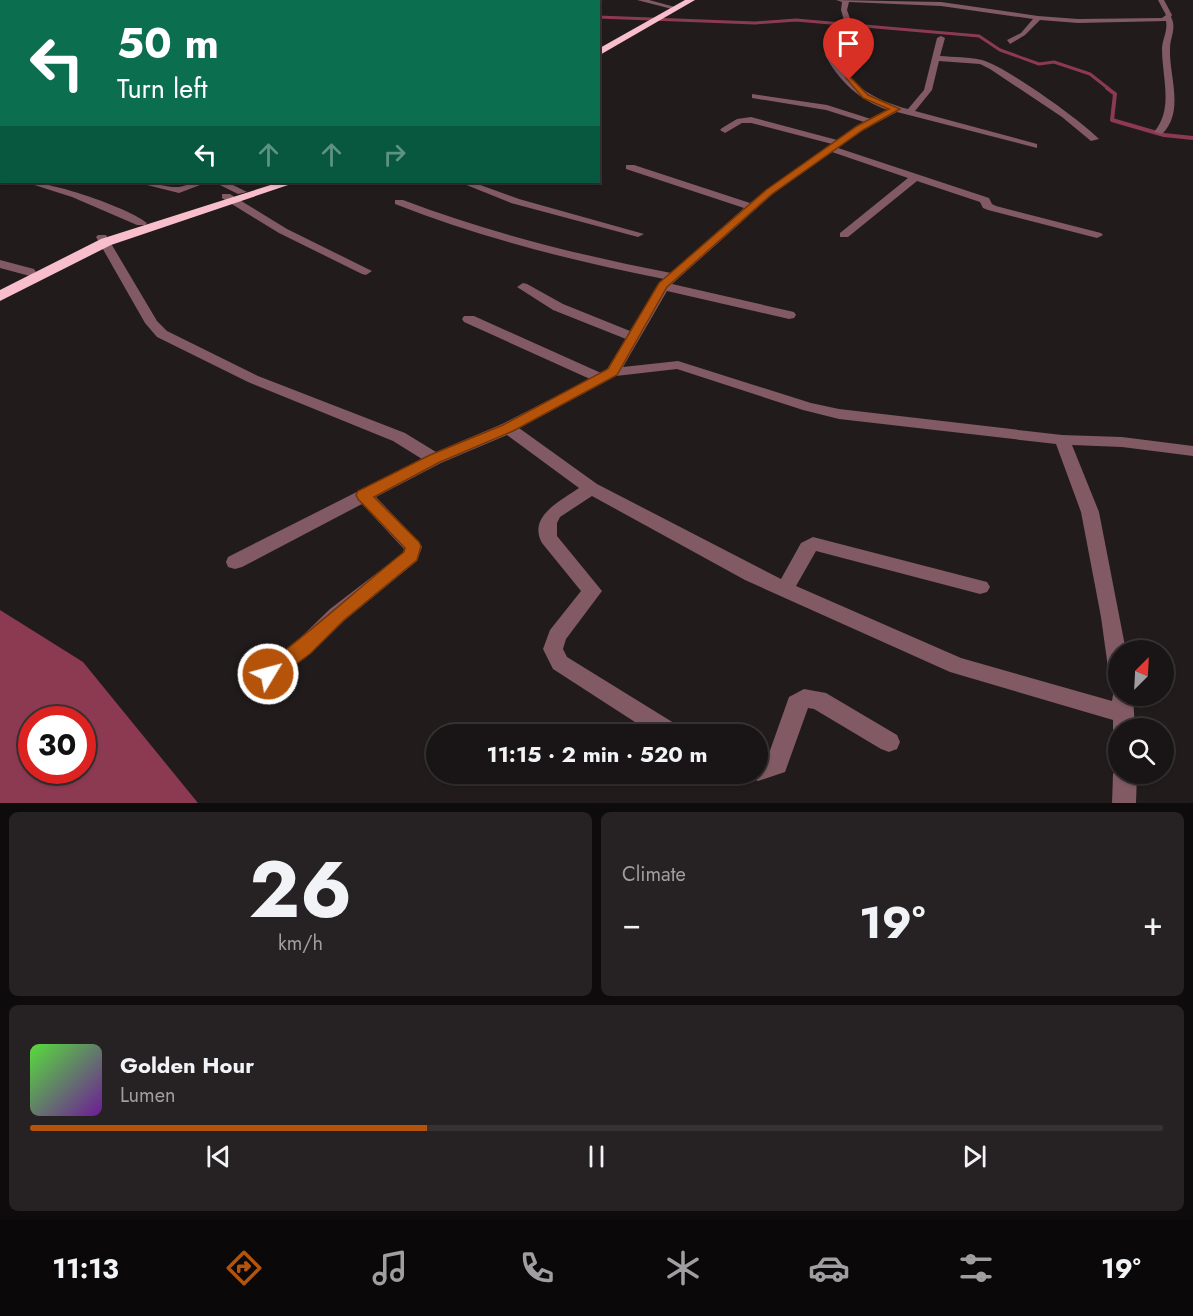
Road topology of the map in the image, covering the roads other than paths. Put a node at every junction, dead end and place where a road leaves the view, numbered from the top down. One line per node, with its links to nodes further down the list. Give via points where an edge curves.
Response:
1 (639, 0): 8 (street)
2 (684, 0): 8 (highway)
3 (691, 0): 10 (highway)
4 (844, 0): 9 (street, via 932,3); 20 (street, via 853,38 829,55 832,63 865,97)
5 (988, 0): 9 (street)
6 (1154, 1): 7 (street)
7 (1162, 1): 12 (street)
8 (672, 7): 10 (highway)
9 (975, 9): 11 (street)
10 (659, 17): 13 (highway)
11 (1038, 18): 12 (street, via 1102,22); 15 (street)
12 (1168, 18): 24 (street, via 1170,111 1166,126)
13 (645, 25): 16 (highway); 17 (highway)
14 (941, 38): 18 (street)
15 (1010, 42)
16 (600, 47)
17 (600, 52)
18 (936, 58): 21 (street, via 928,90); 25 (street, via 985,63 1065,115)
19 (755, 96): 22 (street, via 827,108)
20 (896, 109): 21 (street); 22 (street)
21 (910, 112): 27 (street)
22 (872, 122): 26 (street)
23 (725, 130): 26 (street, via 740,121 751,120)
24 (1159, 132)
25 (1094, 139)
26 (835, 146): 29 (street); 39 (street)
27 (1034, 146)
28 (630, 167): 39 (street)
29 (916, 176): 42 (street); 43 (street, via 985,200 992,208)
30 (34, 183): 40 (street, via 76,195)
31 (145, 183): 32 (street, via 179,190)
32 (200, 183)
33 (220, 183): 37 (street)
34 (268, 183): 37 (highway)
35 (287, 183): 37 (highway)
36 (467, 183): 41 (street, via 515,201)
37 (234, 196): 40 (highway); 44 (highway); 46 (street, via 283,231)
38 (399, 202): 48 (street, via 481,232)
39 (751, 207): 48 (street)
40 (141, 223): 44 (highway)
41 (638, 234)
42 (844, 235)
43 (1097, 235)
44 (104, 240): 47 (highway); 51 (highway); 59 (street, via 162,334 253,379 399,437)
45 (0, 264): 47 (street)
46 (366, 271)
47 (30, 272): 50 (highway)
48 (668, 281): 52 (street); 54 (street)
49 (523, 287): 54 (street, via 567,311)
50 (0, 288)
51 (0, 296)
52 (789, 315)
53 (469, 319): 55 (street)
54 (631, 336): 55 (street)
55 (606, 375): 56 (street); 57 (street, via 678,365 839,414)
56 (508, 428): 59 (street); 60 (street)
57 (1062, 440): 58 (street); 65 (street, via 1090,512)
58 (1193, 450)
59 (435, 459): 61 (street)
60 (591, 488): 64 (street); 68 (street, via 554,513 548,522 548,537 592,591 557,636 553,649 560,663)
61 (364, 495): 62 (street); 66 (street, via 413,546 411,555)
62 (234, 562)
63 (980, 587): 64 (street, via 813,544)
64 (784, 590): 67 (street, via 957,666)
65 (1114, 640)
66 (268, 674)
67 (1123, 713)
68 (657, 724)
69 (889, 742): 70 (street, via 818,700 804,698 797,704 777,764)
70 (768, 767)
71 (1125, 784): 72 (street)
72 (1125, 803)

